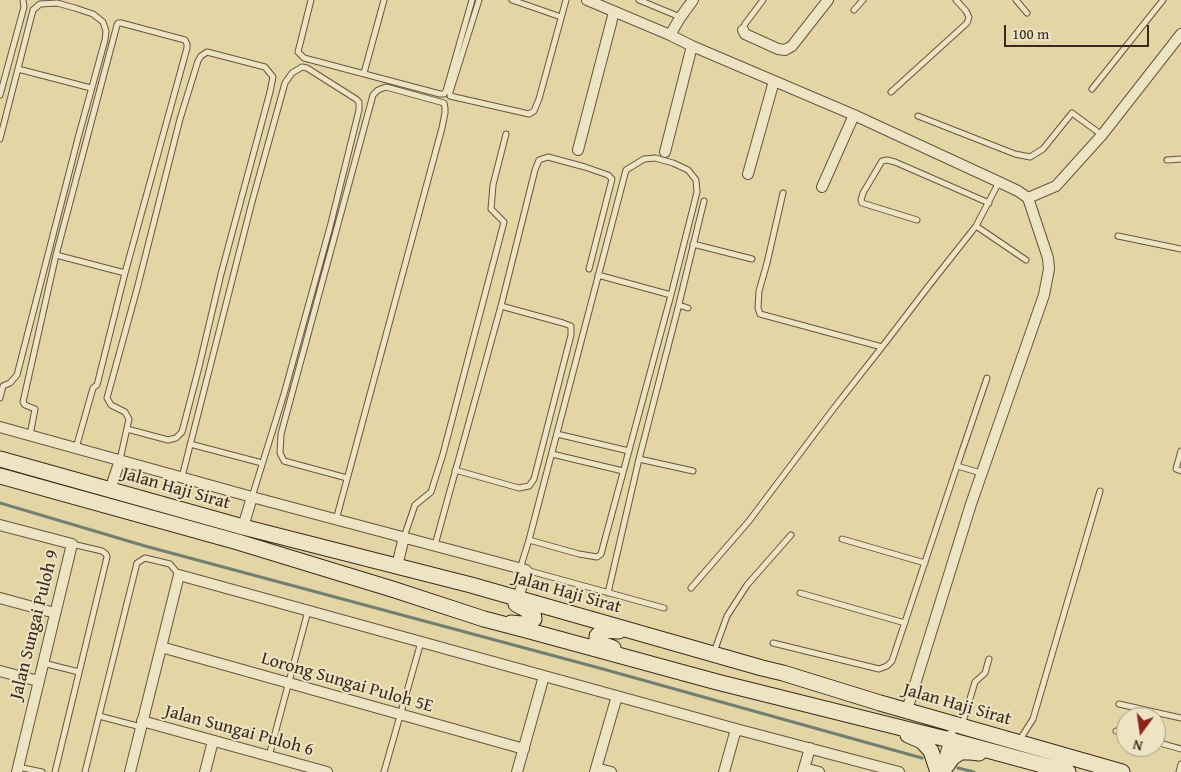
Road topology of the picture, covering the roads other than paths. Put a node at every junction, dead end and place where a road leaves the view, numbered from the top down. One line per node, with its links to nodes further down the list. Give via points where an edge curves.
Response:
1 (23, 0): 32 (lane, via 24,7)
2 (310, 0): 27 (lane, via 298,52 304,58)
3 (384, 0): 27 (lane)
4 (472, 0): 27 (lane, via 444,94)
5 (479, 0): 20 (lane, via 450,96 529,114 539,99)
6 (512, 0): 20 (lane)
7 (566, 0): 20 (lane)
8 (587, 0): 18 (street)
9 (639, 0): 21 (lane)
10 (693, 0): 21 (street)
11 (762, 0): 22 (lane)
12 (828, 0): 22 (street, via 786,50 745,34)
13 (863, 0): 17 (lane)
14 (956, 0): 31 (lane, via 969,17 967,24)
15 (1016, 0): 19 (lane)
16 (1163, 0): 30 (lane)
17 (854, 10)
18 (614, 12): 24 (street); 38 (street)
19 (1027, 13)
20 (560, 17)
21 (680, 18): 24 (street)
22 (743, 30)
23 (1181, 34): 36 (street)
24 (670, 35): 25 (street)
25 (692, 46): 28 (street); 39 (street)
26 (18, 69): 29 (lane); 29 (lane, via 33,10 40,4 57,3 93,14 103,22 105,40); 37 (lane)
27 (364, 73)
28 (774, 81): 33 (street); 42 (street)
29 (92, 88): 66 (lane, via 17,375 10,383)
30 (1092, 89)
31 (890, 92)
32 (0, 95)
33 (854, 115): 43 (street); 44 (street)
34 (918, 116): 36 (lane, via 1030,157 1043,149 1072,113)
35 (506, 134): 97 (lane, via 491,209 504,222 431,492 415,505)
36 (1102, 135): 46 (street, via 1056,186)
37 (0, 139)
38 (578, 150)
39 (665, 152)
40 (1181, 159): 41 (lane)
41 (1167, 160)
42 (748, 174)
43 (999, 182): 46 (street); 48 (lane)
44 (822, 187)
45 (784, 193): 64 (lane, via 758,291 760,314)
46 (1028, 198): 86 (street, via 1049,269 1044,295)
47 (704, 201): 52 (lane)
48 (989, 203): 49 (lane, via 895,162 882,161 863,193 862,203); 50 (lane)
49 (917, 220)
50 (976, 226): 56 (lane); 64 (lane)
51 (1118, 236): 53 (lane)
52 (694, 244): 55 (lane); 61 (lane)
53 (1181, 250)
54 (56, 255): 58 (lane); 58 (lane, via 117,25 121,23 185,40 187,44); 71 (lane, via 23,402 35,409)
55 (752, 259)
56 (1026, 260)
57 (589, 269): 62 (lane, via 612,179 586,167 548,157 539,160)
58 (124, 273): 73 (lane, via 97,385 93,388)
59 (598, 276): 60 (lane); 60 (lane, via 626,170 644,159 655,158 688,170 696,180 697,192); 70 (lane)
60 (671, 295): 74 (lane)
61 (679, 305): 63 (lane); 78 (lane)
62 (501, 306): 82 (lane); 82 (lane, via 571,326 534,479 529,486 519,488)
63 (688, 308)
64 (882, 347): 107 (lane, via 749,522)
65 (987, 378): 81 (lane)
66 (1, 386): 67 (lane)
67 (0, 398)
68 (0, 427): 71 (street)
69 (127, 429): 69 (lane, via 129,419 125,412 107,398 198,61 207,52 266,67 273,77 270,92 182,432 168,440); 79 (lane)
70 (557, 434): 74 (lane); 76 (lane)
71 (30, 435): 73 (street)
72 (190, 444): 80 (lane); 80 (lane, via 284,83 292,73 302,67 308,68 356,99 360,110 284,394); 88 (lane)
73 (76, 448): 79 (street)
74 (629, 451): 83 (lane)
75 (1181, 451): 85 (lane, via 1176,469)
76 (552, 454): 83 (lane); 99 (lane)
77 (0, 459): 90 (main road, Jalan Haji Sirat)
78 (639, 459): 84 (lane); 108 (lane)
79 (120, 460): 88 (street); 90 (street)
80 (262, 463): 92 (lane)
81 (958, 466): 86 (lane); 102 (lane)
82 (455, 470): 101 (lane)
83 (624, 471): 99 (lane, via 601,554 597,557)
84 (693, 471)
85 (1181, 471)
86 (982, 473): 132 (street)
87 (0, 476): 115 (main road, Jalan Haji Sirat, via 238,542)
88 (182, 477): 92 (street)
89 (347, 478): 89 (lane, via 284,461 280,453 281,434 373,95 386,87 444,103 445,113); 93 (lane)
90 (110, 490): 95 (main road, Jalan Haji Sirat)
91 (1100, 491): 142 (lane, via 1033,719)
92 (252, 498): 93 (street); 95 (street)
93 (336, 520): 97 (street)
94 (0, 526): 100 (street)
95 (243, 527): 103 (main road, Jalan Haji Sirat)
96 (791, 535): 121 (lane, via 747,585 727,616)
97 (404, 537): 101 (street); 103 (street)
98 (842, 539): 102 (lane)
99 (529, 540): 104 (lane)
100 (72, 544): 114 (street, Jalan Sungai Puloh 9); 126 (lane, via 106,554)
101 (435, 545): 104 (street)
102 (925, 563): 116 (lane)
103 (397, 566): 106 (main road, Jalan Haji Sirat)
104 (523, 570): 108 (lane); 111 (street)
105 (180, 575): 113 (street); 120 (street); 135 (lane, via 164,562 145,558 137,563)
106 (470, 585): 111 (main road, Jalan Haji Sirat); 115 (main road, via 524,607 533,613 534,619 522,624)
107 (691, 588)
108 (608, 593): 112 (lane)
109 (800, 593): 116 (lane)
110 (0, 598): 114 (street)
111 (518, 599): 117 (main road, Jalan Haji Sirat)
112 (664, 608)
113 (308, 611): 118 (street); 129 (lane)
114 (55, 613): 123 (street, Jalan Sungai Puloh 9)
115 (484, 619): 124 (main road, Jalan Haji Sirat)
116 (905, 622): 119 (lane, via 892,661 879,669)
117 (655, 638): 121 (main road, Jalan Haji Sirat); 124 (main road, via 612,630 603,630 597,636 602,644)
118 (421, 642): 127 (street); 133 (lane)
119 (772, 643)
120 (161, 647): 129 (street, Lorong Sungai Puloh 5E); 137 (street)
121 (714, 654): 132 (main road, Jalan Haji Sirat)
122 (989, 659): 138 (lane, via 985,673 975,682)
123 (43, 663): 126 (lane); 128 (street, Jalan Sungai Puloh 9)
124 (652, 664): 134 (main road, Jalan Haji Sirat)
125 (0, 671): 128 (street)
126 (79, 672): 155 (lane)
127 (544, 676): 130 (street); 145 (street)
128 (38, 681): 150 (street, Jalan Sungai Puloh 9)
129 (288, 683): 133 (street, Lorong Sungai Puloh 5E); 147 (lane)
130 (617, 696): 139 (street); 151 (street)
131 (1120, 704): 136 (lane)
132 (908, 710): 138 (main road, Jalan Haji Sirat)
133 (400, 714): 145 (street, Lorong Sungai Puloh 5E); 160 (lane)
134 (847, 714): 140 (main road, Jalan Haji Sirat); 166 (main road, via 922,741 931,751)
135 (99, 716): 137 (lane); 156 (lane)
136 (1181, 718)
137 (142, 724): 141 (street, Jalan Sungai Puloh 6); 157 (street)
138 (958, 724): 140 (street); 142 (main road, Jalan Haji Sirat)
139 (736, 729): 144 (street); 163 (street)
140 (950, 740): 153 (main road, Jalan Haji Sirat); 166 (street)
141 (213, 741): 147 (street, Jalan Sungai Puloh 6); 158 (street)
142 (1018, 741): 167 (main road, Jalan Haji Sirat)
143 (1166, 745): 146 (lane)
144 (810, 748): 152 (street); 165 (street)
145 (524, 749): 161 (street)
146 (1181, 749)
147 (269, 756): 149 (street, Jalan Sungai Puloh 6)
148 (1181, 764): 168 (lane)
149 (288, 767): 159 (street, Jalan Sungai Puloh 6)
150 (18, 770): 154 (lane)
151 (596, 770): 162 (street)
152 (804, 770): 164 (street)
153 (1065, 771): 166 (main road, via 960,752)
154 (42, 772)
155 (55, 772)
156 (85, 772)
157 (130, 772)
158 (205, 772)
159 (327, 772)
160 (384, 772)
161 (517, 772)
162 (611, 772)
163 (724, 772)
164 (819, 772)
165 (899, 772)
166 (940, 772)
167 (1122, 772)
168 (1179, 772)

